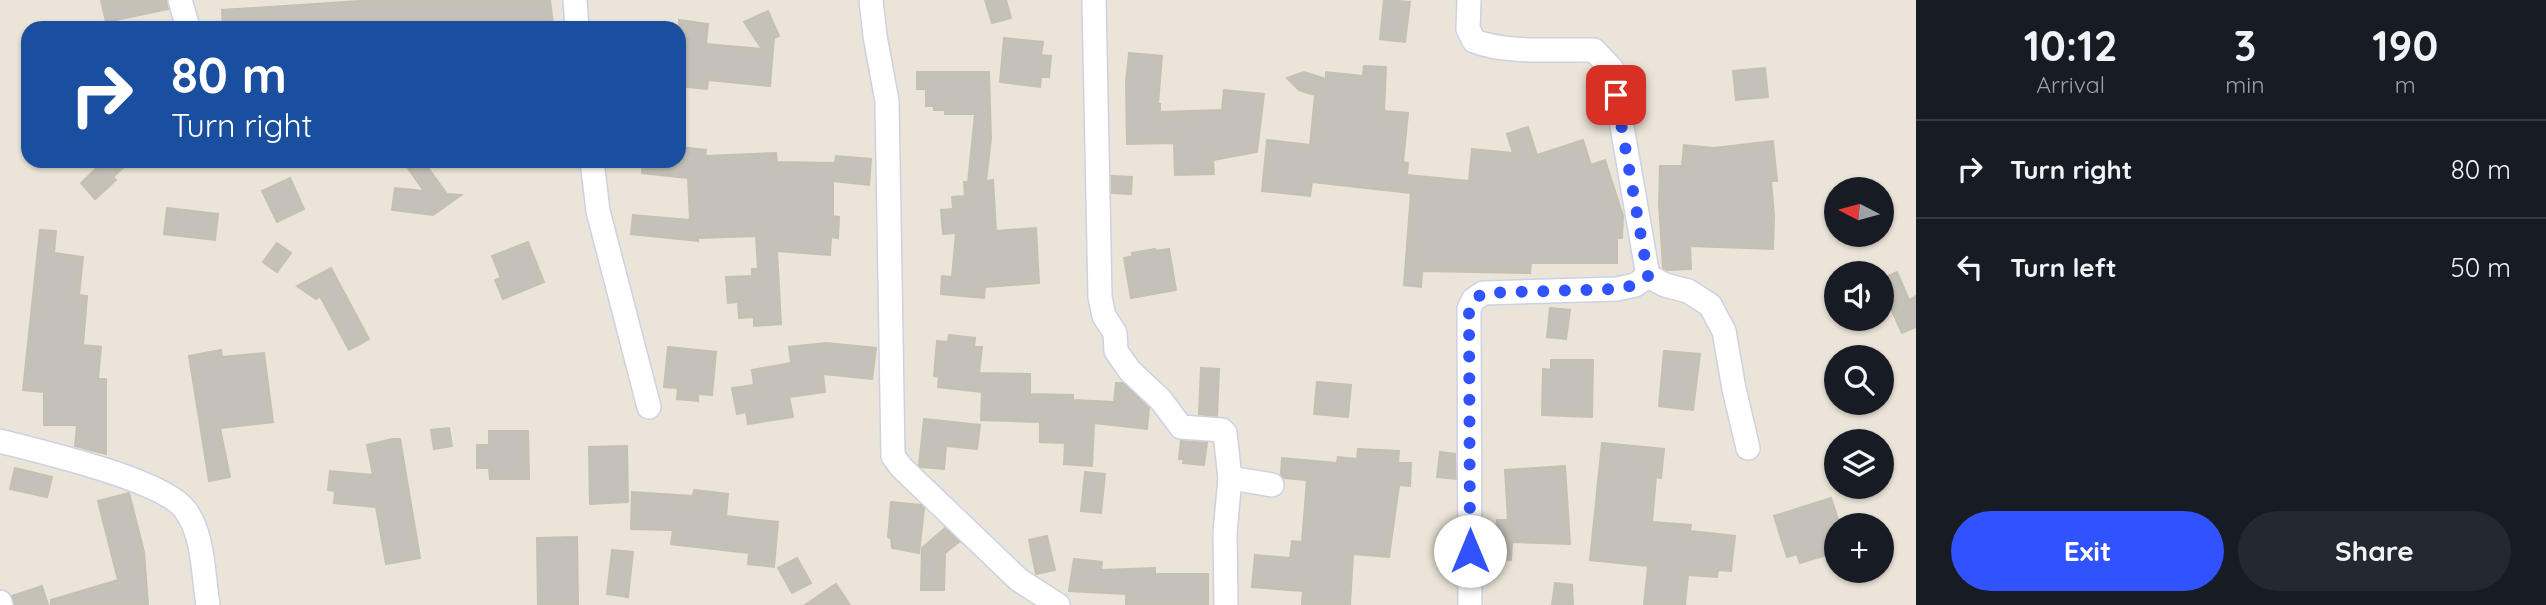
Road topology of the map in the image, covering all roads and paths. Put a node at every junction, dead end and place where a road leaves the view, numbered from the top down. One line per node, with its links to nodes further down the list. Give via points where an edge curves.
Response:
1 (180, 0): 6 (street)
2 (575, 0): 7 (street)
3 (872, 0): 16 (street, via 887,101 892,456 1020,580)
4 (1094, 0): 13 (street, via 1104,316 1115,333 1116,351 1173,414 1175,422 1181,427 1225,433)
5 (1469, 0): 9 (street, via 1468,29 1474,41 1503,48 1594,50 1612,69)
6 (186, 21)
7 (576, 21)
8 (593, 168): 10 (street, via 598,211)
9 (1648, 276): 12 (street, via 1710,305 1724,331); 18 (street, via 1617,289 1483,293 1469,309)
10 (649, 407)
11 (0, 441): 15 (street, via 112,471 175,499 186,509 197,532)
12 (1748, 448)
13 (1230, 478): 14 (street); 17 (street)
14 (1272, 485)
15 (208, 605)
16 (1058, 605)
17 (1226, 605)
18 (1470, 605)

